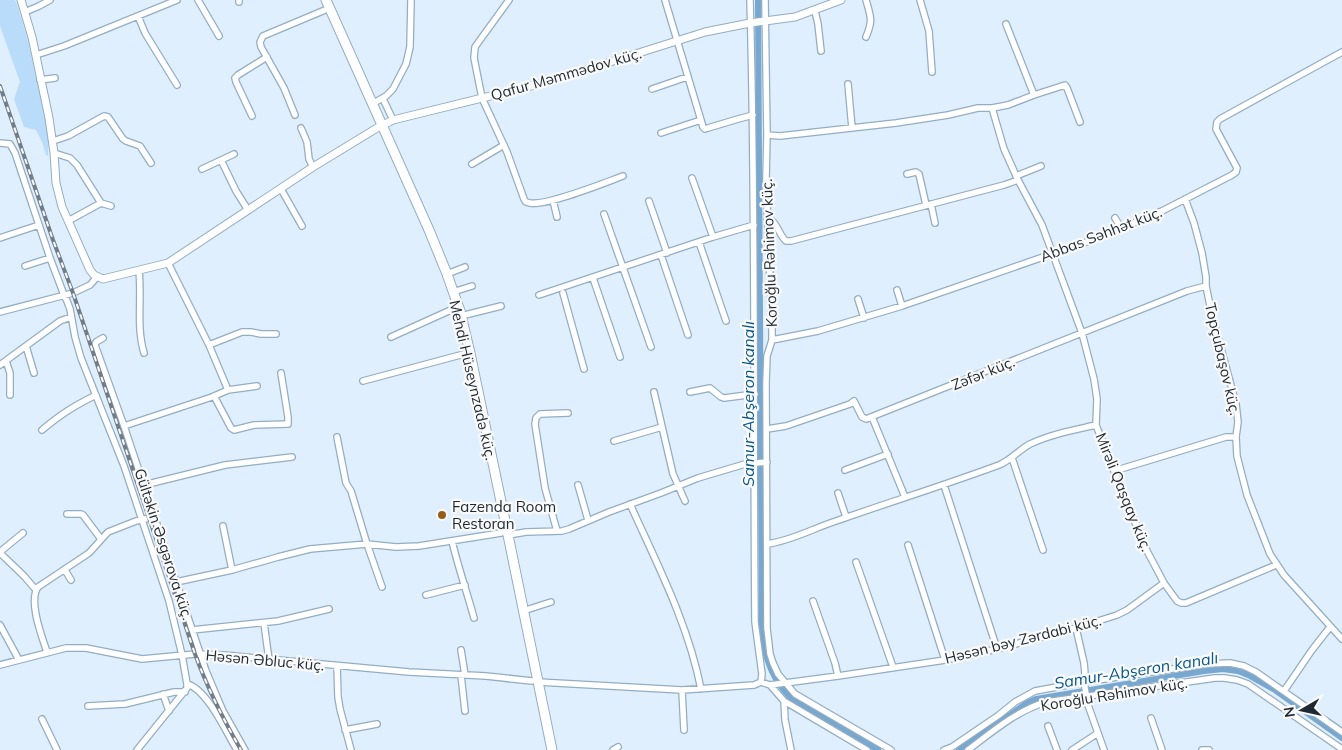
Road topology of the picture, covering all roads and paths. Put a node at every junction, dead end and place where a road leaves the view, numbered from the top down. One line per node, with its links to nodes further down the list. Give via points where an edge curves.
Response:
1 (21, 0): 17 (street)
2 (50, 0): 17 (street)
3 (177, 0): 18 (street)
4 (198, 0): 22 (street)
5 (320, 0): 15 (main road, Mehdi Hüseynzadə küç.)
6 (326, 0): 39 (main road, Mehdi Hüseynzadə küç.)
7 (411, 0): 38 (street, via 406,64 396,84)
8 (508, 0): 37 (street, via 476,47 474,58)
9 (665, 0): 24 (street)
10 (750, 0): 20 (street, Koroğlu Rəhimov küç.)
11 (765, 0): 19 (street, Koroğlu Rəhimov küç.)
12 (841, 0): 16 (street)
13 (866, 0): 23 (street, via 872,24)
14 (920, 0): 29 (street, via 929,31)
15 (324, 10): 28 (street, via 264,36 260,42); 47 (main road, Mehdi Hüseynzadə küç.)
16 (815, 11): 19 (street); 25 (street)
17 (25, 12): 27 (street)
18 (138, 16): 27 (street); 34 (street)
19 (766, 21): 20 (street, Qafur Məmmədov küç.); 51 (street, Koroğlu Rəhimov küç.)
20 (750, 23): 24 (street, Qafur Məmmədov küç.); 42 (street, Koroğlu Rəhimov küç.)
21 (1006, 24): 36 (street)
22 (219, 36)
23 (866, 37)
24 (676, 41): 30 (street); 37 (street, Qafur Məmmədov küç., via 547,82)
25 (821, 50)
26 (1342, 52): 69 (street, Abbas Səhhət küç., via 1220,119 1216,129 1237,168 1236,172)
27 (36, 55): 32 (street)
28 (267, 57): 41 (street); 43 (street, via 235,78)
29 (932, 72)
30 (687, 77): 35 (street); 45 (street)
31 (54, 78): 32 (street)
32 (40, 80): 52 (street)
33 (848, 84): 49 (street)
34 (177, 85)
35 (652, 89)
36 (1034, 95): 40 (street); 46 (street, via 1065,85)
37 (482, 98): 44 (street, Qafur Məmmədov küç.); 54 (street)
38 (383, 99): 39 (street); 44 (street)
39 (372, 104): 47 (main road, Mehdi Hüseynzadə küç.)
40 (992, 108): 49 (street); 66 (street, Mirəli Qaşqay küç.)
41 (294, 115)
42 (753, 115): 45 (street, via 705,129); 82 (street, Koroğlu Rəhimov küç.)
43 (252, 116)
44 (392, 120): 47 (street, Qafur Məmmədov küç.)
45 (701, 120): 50 (street)
46 (1080, 122)
47 (379, 126): 61 (street, Qafur Məmmədov küç.); 96 (main road, Mehdi Hüseynzadə küç.); 109 (main road, Mehdi Hüseynzadə küç.)
48 (301, 128): 61 (street)
49 (852, 128): 51 (street)
50 (661, 133)
51 (767, 135): 77 (street, Koroğlu Rəhimov küç.)
52 (53, 141): 55 (street); 58 (street, via 104,116 123,139 140,146)
53 (0, 143): 81 (street, via 12,147)
54 (504, 145): 59 (street); 68 (street, via 526,202)
55 (54, 153): 71 (street, via 70,158 78,166); 79 (street, via 56,183)
56 (234, 154): 57 (street)
57 (221, 160): 62 (street); 74 (street)
58 (151, 163)
59 (472, 164)
60 (1042, 166): 66 (street)
61 (313, 167): 67 (street, Qafur Məmmədov küç.)
62 (202, 169)
63 (907, 174): 72 (street, via 919,174)
64 (623, 176): 68 (street)
65 (692, 178): 85 (street)
66 (1017, 178): 72 (street, via 1004,185); 88 (street, Mirəli Qaşqay küç.)
67 (281, 189): 74 (street, Qafur Məmmədov küç.); 83 (street)
68 (553, 200): 76 (street)
69 (1185, 200): 84 (street, Abbas Səhhət küç.); 100 (street, Topçubaşov küç., via 1202,253)
70 (649, 201): 89 (street)
71 (101, 203): 73 (street); 79 (street)
72 (928, 204): 77 (street, via 792,241 782,238 776,224); 80 (street)
73 (111, 206)
74 (248, 210): 91 (street, Qafur Məmmədov küç.)
75 (604, 214): 94 (street)
76 (558, 217)
77 (767, 218): 120 (street, Koroğlu Rəhimov küç.)
78 (1115, 218): 84 (street)
79 (68, 221): 97 (street, via 90,270)
80 (935, 223)
81 (39, 225): 86 (street); 90 (street)
82 (754, 225): 85 (street); 136 (street, Koroğlu Rəhimov küç.)
83 (302, 226)
84 (1121, 228): 88 (street, Abbas Səhhət küç.)
85 (713, 237): 87 (street)
86 (0, 238)
87 (699, 242): 89 (street); 114 (street)
88 (1053, 253): 108 (street, Abbas Səhhət küç.); 115 (street, Mirəli Qaşqay küç.)
89 (664, 254): 94 (street); 117 (street)
90 (50, 258): 92 (street); 104 (street)
91 (168, 263): 95 (street, Qafur Məmmədov küç.); 121 (street)
92 (26, 266)
93 (465, 267): 96 (street)
94 (622, 268): 98 (street); 123 (street)
95 (140, 271): 97 (street, Qafur Məmmədov küç.); 124 (street, via 139,329)
96 (447, 274): 102 (main road, Mehdi Hüseynzadə küç.)
97 (98, 278): 104 (street, via 90,285)
98 (593, 278): 105 (street); 126 (street)
99 (472, 286): 102 (street)
100 (1206, 286): 115 (street, Zəfər küç.); 148 (street, Topçubaşov küç., via 1236,404)
101 (897, 290): 108 (street)
102 (453, 292): 111 (main road, Mehdi Hüseynzadə küç.)
103 (563, 293): 128 (street)
104 (64, 295): 110 (street); 112 (street)
105 (538, 295)
106 (858, 299): 113 (street)
107 (501, 306): 111 (street)
108 (902, 306): 113 (street, Abbas Səhhət küç.)
109 (453, 309): 118 (street); 125 (main road, Mehdi Hüseynzadə küç.)
110 (0, 312)
111 (461, 316): 173 (main road, Mehdi Hüseynzadə küç.)
112 (71, 317): 122 (street, via 60,321); 138 (street, via 77,348)
113 (864, 318): 120 (street, Abbas Səhhət küç.)
114 (726, 321)
115 (1082, 333): 141 (street, Zəfər küç.); 142 (street, Mirəli Qaşqay küç., via 1094,379)
116 (276, 334): 121 (street, via 242,332)
117 (688, 335)
118 (391, 337)
119 (103, 338): 143 (street, Gültəkin Əsgərova küç., via 95,345)
120 (772, 340): 146 (street, Koroğlu Rəhimov küç., via 767,356)
121 (209, 345): 133 (street)
122 (26, 346): 127 (street); 129 (street)
123 (651, 346)
124 (144, 353)
125 (464, 354): 131 (street); 173 (main road, Mehdi Hüseynzadə küç.)
126 (620, 357)
127 (3, 363): 137 (street, via 10,373)
128 (584, 369)
129 (34, 372)
130 (281, 373): 139 (street, via 288,424 254,425 234,430)
131 (363, 381)
132 (257, 386): 133 (street)
133 (228, 390): 139 (street)
134 (654, 392): 144 (street)
135 (690, 392): 136 (street, via 710,388 724,398)
136 (755, 394): 153 (street, Koroğlu Rəhimov küç.)
137 (10, 395)
138 (96, 395): 145 (street, via 67,410); 168 (street)
139 (214, 396): 143 (street)
140 (568, 413): 171 (street, via 540,414 535,424 545,488)
141 (872, 417): 146 (street, via 862,417 854,401); 150 (street)
142 (1096, 425): 152 (street, via 1031,444); 156 (street, Mirəli Qaşqay küç.)
143 (124, 426): 157 (street, Gültəkin Əsgərova küç.)
144 (662, 427): 149 (street); 160 (street)
145 (42, 430)
146 (767, 430): 154 (street, Koroğlu Rəhimov küç.)
147 (337, 437): 176 (street, via 346,483)
148 (1236, 437): 156 (street, via 1226,437); 181 (street, Topçubaşov küç., via 1250,506)
149 (614, 441)
150 (888, 454): 155 (street); 162 (street)
151 (292, 457): 157 (street, via 225,466)
152 (1012, 458): 159 (street); 179 (street)
153 (755, 462): 154 (street); 160 (street); 216 (street, Koroğlu Rəhimov küç., via 755,622)
154 (767, 462): 177 (street, Koroğlu Rəhimov küç.)
155 (845, 470)
156 (1114, 471): 186 (street, Mirəli Qaşqay küç., via 1146,549)
157 (144, 485): 166 (street, Gültəkin Əsgərova küç.)
158 (578, 485): 169 (street)
159 (944, 485): 162 (street); 202 (street)
160 (678, 486): 163 (street); 164 (street)
161 (838, 493): 167 (street)
162 (905, 497): 167 (street)
163 (685, 501)
164 (630, 504): 169 (street); 221 (street, via 682,620)
165 (67, 514): 174 (street, via 83,515)
166 (154, 517): 168 (street); 185 (street, Gültəkin Əsgərova küç.)
167 (846, 517): 177 (street)
168 (142, 520): 174 (street, via 108,532); 206 (street, via 169,602)
169 (588, 520): 171 (street)
170 (223, 526): 183 (street)
171 (556, 531): 173 (street)
172 (23, 533): 189 (street, via 1,554)
173 (505, 534): 175 (street); 194 (main road, Mehdi Hüseynzadə küç.); 215 (main road, Mehdi Hüseynzadə küç.)
174 (101, 539): 182 (street, via 89,553)
175 (452, 540): 176 (street, via 418,546); 187 (street)
176 (367, 544): 183 (street, via 310,549); 188 (street)
177 (768, 544): 218 (street, Koroğlu Rəhimov küç., via 768,638 772,663)
178 (908, 546): 209 (street)
179 (1044, 550)
180 (856, 562): 212 (street)
181 (1276, 565): 186 (street, Mirəli Qaşqay küç., via 1181,604); 198 (street, Topçubaşov küç.)
182 (64, 570): 184 (street); 189 (street)
183 (232, 570): 185 (street)
184 (71, 580)
185 (176, 582): 200 (street, Gültəkin Əsgərova küç.)
186 (1164, 583): 199 (street, Həsən bəy Zərdabi küç., via 1127,610)
187 (465, 585): 190 (street); 195 (street)
188 (382, 587)
189 (36, 590): 204 (street, via 37,616)
190 (426, 595)
191 (813, 601): 214 (street)
192 (551, 602): 194 (street)
193 (329, 608): 196 (street)
194 (523, 611): 215 (main road, Mehdi Hüseynzadə küç.)
195 (474, 618)
196 (264, 623): 200 (street); 208 (street)
197 (0, 625): 207 (street)
198 (1330, 627): 201 (street, Topçubaşov küç.); 223 (street)
199 (1076, 628): 202 (street, Həsən bəy Zərdabi küç.); 217 (street, via 1084,663)
200 (192, 630): 205 (street, Gültəkin Əsgərova küç.)
201 (1342, 638)
202 (998, 649): 209 (street, Həsən bəy Zərdabi küç.)
203 (462, 650): 213 (street)
204 (47, 652): 206 (street, Həsən Əbluc küç., via 86,648 142,659); 207 (street, Həsən Əbluc küç.)
205 (200, 654): 206 (street, Həsən Əbluc küç.); 208 (street, Həsən Əbluc küç.); 242 (street, Gültəkin Əsgərova küç., via 223,711)
206 (182, 655): 219 (street)
207 (19, 660): 210 (street, Həsən Əbluc küç.)
208 (269, 660): 211 (street, Həsən Əbluc küç.)
209 (945, 660): 212 (street, Həsən bəy Zərdabi küç.)
210 (0, 666)
211 (337, 666): 213 (street, Həsən Əbluc küç.); 235 (street, via 338,697)
212 (893, 667): 214 (street, Həsən bəy Zərdabi küç.)
213 (463, 675): 215 (street, Həsən Əbluc küç.); 230 (street)
214 (838, 676): 218 (street, Həsən bəy Zərdabi küç.)
215 (535, 682): 222 (street, Həsən Əbluc küç.); 244 (main road, Mehdi Hüseynzadə küç.); 245 (main road, Mehdi Hüseynzadə küç.)
216 (761, 682): 220 (street); 221 (street, Həsən Əbluc küç.)
217 (1084, 682): 223 (street, Koroğlu Rəhimov küç., via 1230,663 1256,672); 226 (street); 249 (street, Koroğlu Rəhimov küç., via 1028,694)
218 (784, 683): 220 (street, Həsən bəy Zərdabi küç.); 248 (street, Koroğlu Rəhimov küç., via 804,700)
219 (187, 684): 224 (street); 241 (street, via 195,686 204,696)
220 (770, 685): 227 (street)
221 (701, 689): 222 (street, Həsən Əbluc küç.)
222 (682, 690): 236 (street)
223 (1284, 691): 237 (street, Koroğlu Rəhimov küç.)
224 (184, 692): 225 (street); 229 (street)
225 (163, 694): 228 (street, via 126,704); 229 (street)
226 (1086, 696): 238 (street); 250 (street, Koroğlu Rəhimov küç., via 1046,702 1028,709); 257 (street, Koroğlu Rəhimov küç., via 1196,680 1237,680 1248,684)
227 (784, 701): 246 (street); 247 (street)
228 (88, 706)
229 (169, 711): 240 (street)
230 (465, 711)
231 (1151, 718): 254 (street)
232 (42, 719): 239 (street)
233 (377, 724): 235 (street)
234 (1048, 726): 251 (street)
235 (345, 730): 243 (street)
236 (684, 730)
237 (1342, 732)
238 (1098, 733): 252 (street); 253 (street)
239 (55, 750)
240 (137, 750)
241 (237, 750)
242 (245, 750)
243 (351, 750)
244 (546, 750)
245 (552, 750)
246 (792, 750)
247 (867, 750)
248 (891, 750)
249 (944, 750)
250 (968, 750)
251 (1057, 750)
252 (1072, 750)
253 (1104, 750)
254 (1162, 750)
255 (1202, 750): 256 (street)
256 (1209, 750)
257 (1342, 750)

